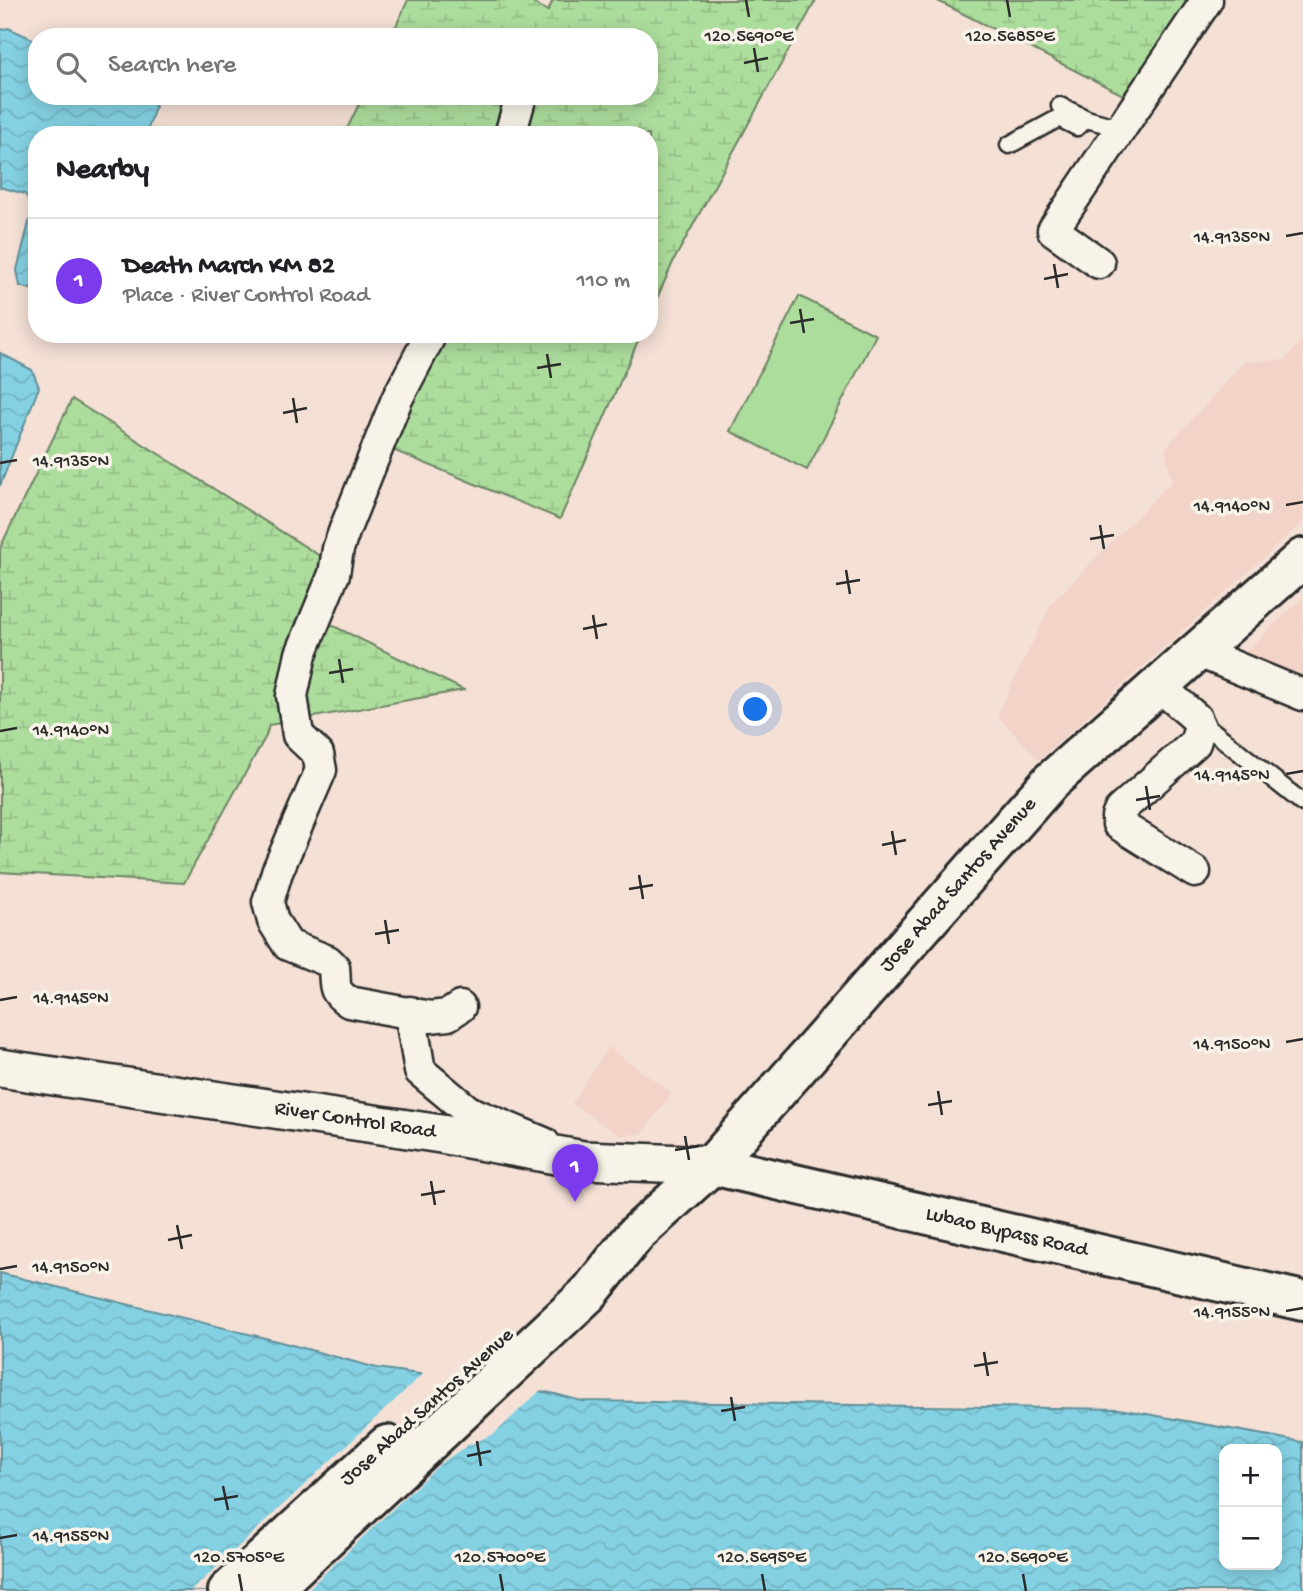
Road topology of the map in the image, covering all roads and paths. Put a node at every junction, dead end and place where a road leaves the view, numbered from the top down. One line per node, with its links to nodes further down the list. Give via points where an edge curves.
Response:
1 (1207, 0): 6 (street)
2 (518, 105): 5 (street)
3 (1060, 106): 4 (lane)
4 (1087, 119): 6 (lane); 7 (lane, via 1077,127 1059,118)
5 (513, 126)
6 (1119, 128): 8 (street, via 1053,230)
7 (1009, 145)
8 (1099, 263)
9 (425, 343): 18 (street, via 397,399 301,654 292,696 298,735 318,754 321,770 268,902 288,945 334,967 334,985 340,996 349,1002)
10 (1303, 558): 11 (main road, Jose Abad Santos Avenue)
11 (1199, 652): 12 (main road, Jose Abad Santos Avenue); 13 (street)
12 (1159, 686): 14 (street, via 1196,718); 21 (main road, Jose Abad Santos Avenue, via 1051,781)
13 (1303, 695)
14 (1200, 727): 15 (lane, via 1214,732); 16 (street, via 1195,743 1117,817 1118,824)
15 (1303, 803)
16 (1195, 872)
17 (460, 1007): 18 (street, via 448,1015 430,1017)
18 (410, 1012): 20 (street, via 420,1071 468,1111)
19 (0, 1068): 20 (street, River Control Road)
20 (583, 1160): 21 (street, River Control Road)
21 (712, 1165): 22 (main road, Jose Abad Santos Avenue); 23 (main road, Lubao Bypass Road)
22 (636, 1234): 24 (main road, Jose Abad Santos Avenue, via 571,1277); 25 (main road, Jose Abad Santos Avenue, via 589,1293)
23 (1303, 1301)
24 (228, 1591)
25 (270, 1591)

